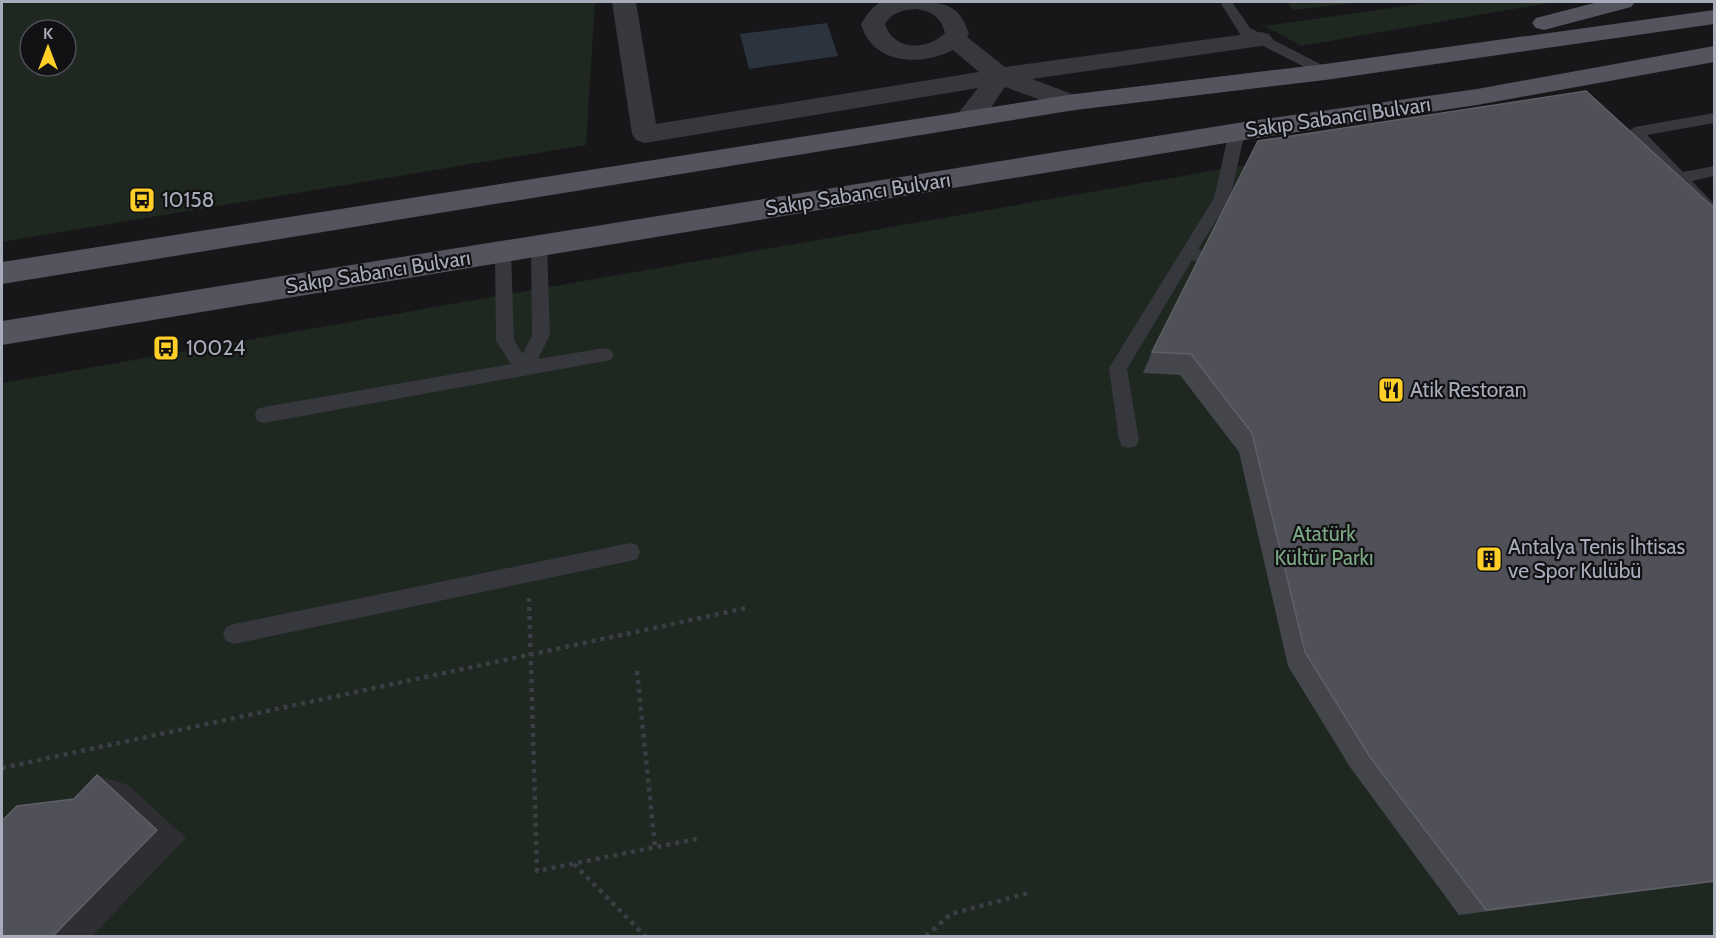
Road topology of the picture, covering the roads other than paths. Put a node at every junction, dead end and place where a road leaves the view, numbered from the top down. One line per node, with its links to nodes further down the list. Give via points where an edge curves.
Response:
1 (624, 2): 13 (street, via 645,134)
2 (1226, 2): 7 (lane, via 1245,31)
3 (1623, 2): 8 (main road)
4 (1706, 2): 8 (main road)
5 (1714, 17): 10 (main road)
6 (954, 39): 13 (street)
7 (1261, 39): 12 (lane); 13 (street)
8 (1469, 43): 10 (main road)
9 (1714, 54): 14 (main road, Sakıp Sabancı Bulvarı)
10 (1367, 65): 12 (main road)
11 (1714, 65): 14 (main road)
12 (1326, 72): 15 (main road)
13 (999, 76): 15 (street); 17 (street)
14 (1477, 97): 18 (main road, Sakıp Sabancı Bulvarı, via 1328,130)
15 (1071, 103): 17 (main road)
16 (1714, 118): 20 (lane, via 1635,132)
17 (968, 119): 26 (main road)
18 (1237, 132): 22 (main road, Sakıp Sabancı Bulvarı); 24 (lane, via 1222,200)
19 (1714, 171): 20 (lane)
20 (1680, 177): 21 (lane)
21 (1714, 213)
22 (539, 245): 23 (main road, Sakıp Sabancı Bulvarı); 29 (lane, via 541,335)
23 (503, 251): 27 (main road, Sakıp Sabancı Bulvarı); 29 (lane, via 505,341)
24 (1188, 252): 25 (lane); 31 (lane, via 1118,368)
25 (1240, 272)
26 (2, 273)
27 (2, 333)
28 (605, 355): 29 (lane)
29 (524, 370): 30 (lane)
30 (264, 415)
31 (1129, 440)
32 (630, 552): 33 (lane)
33 (234, 634)

